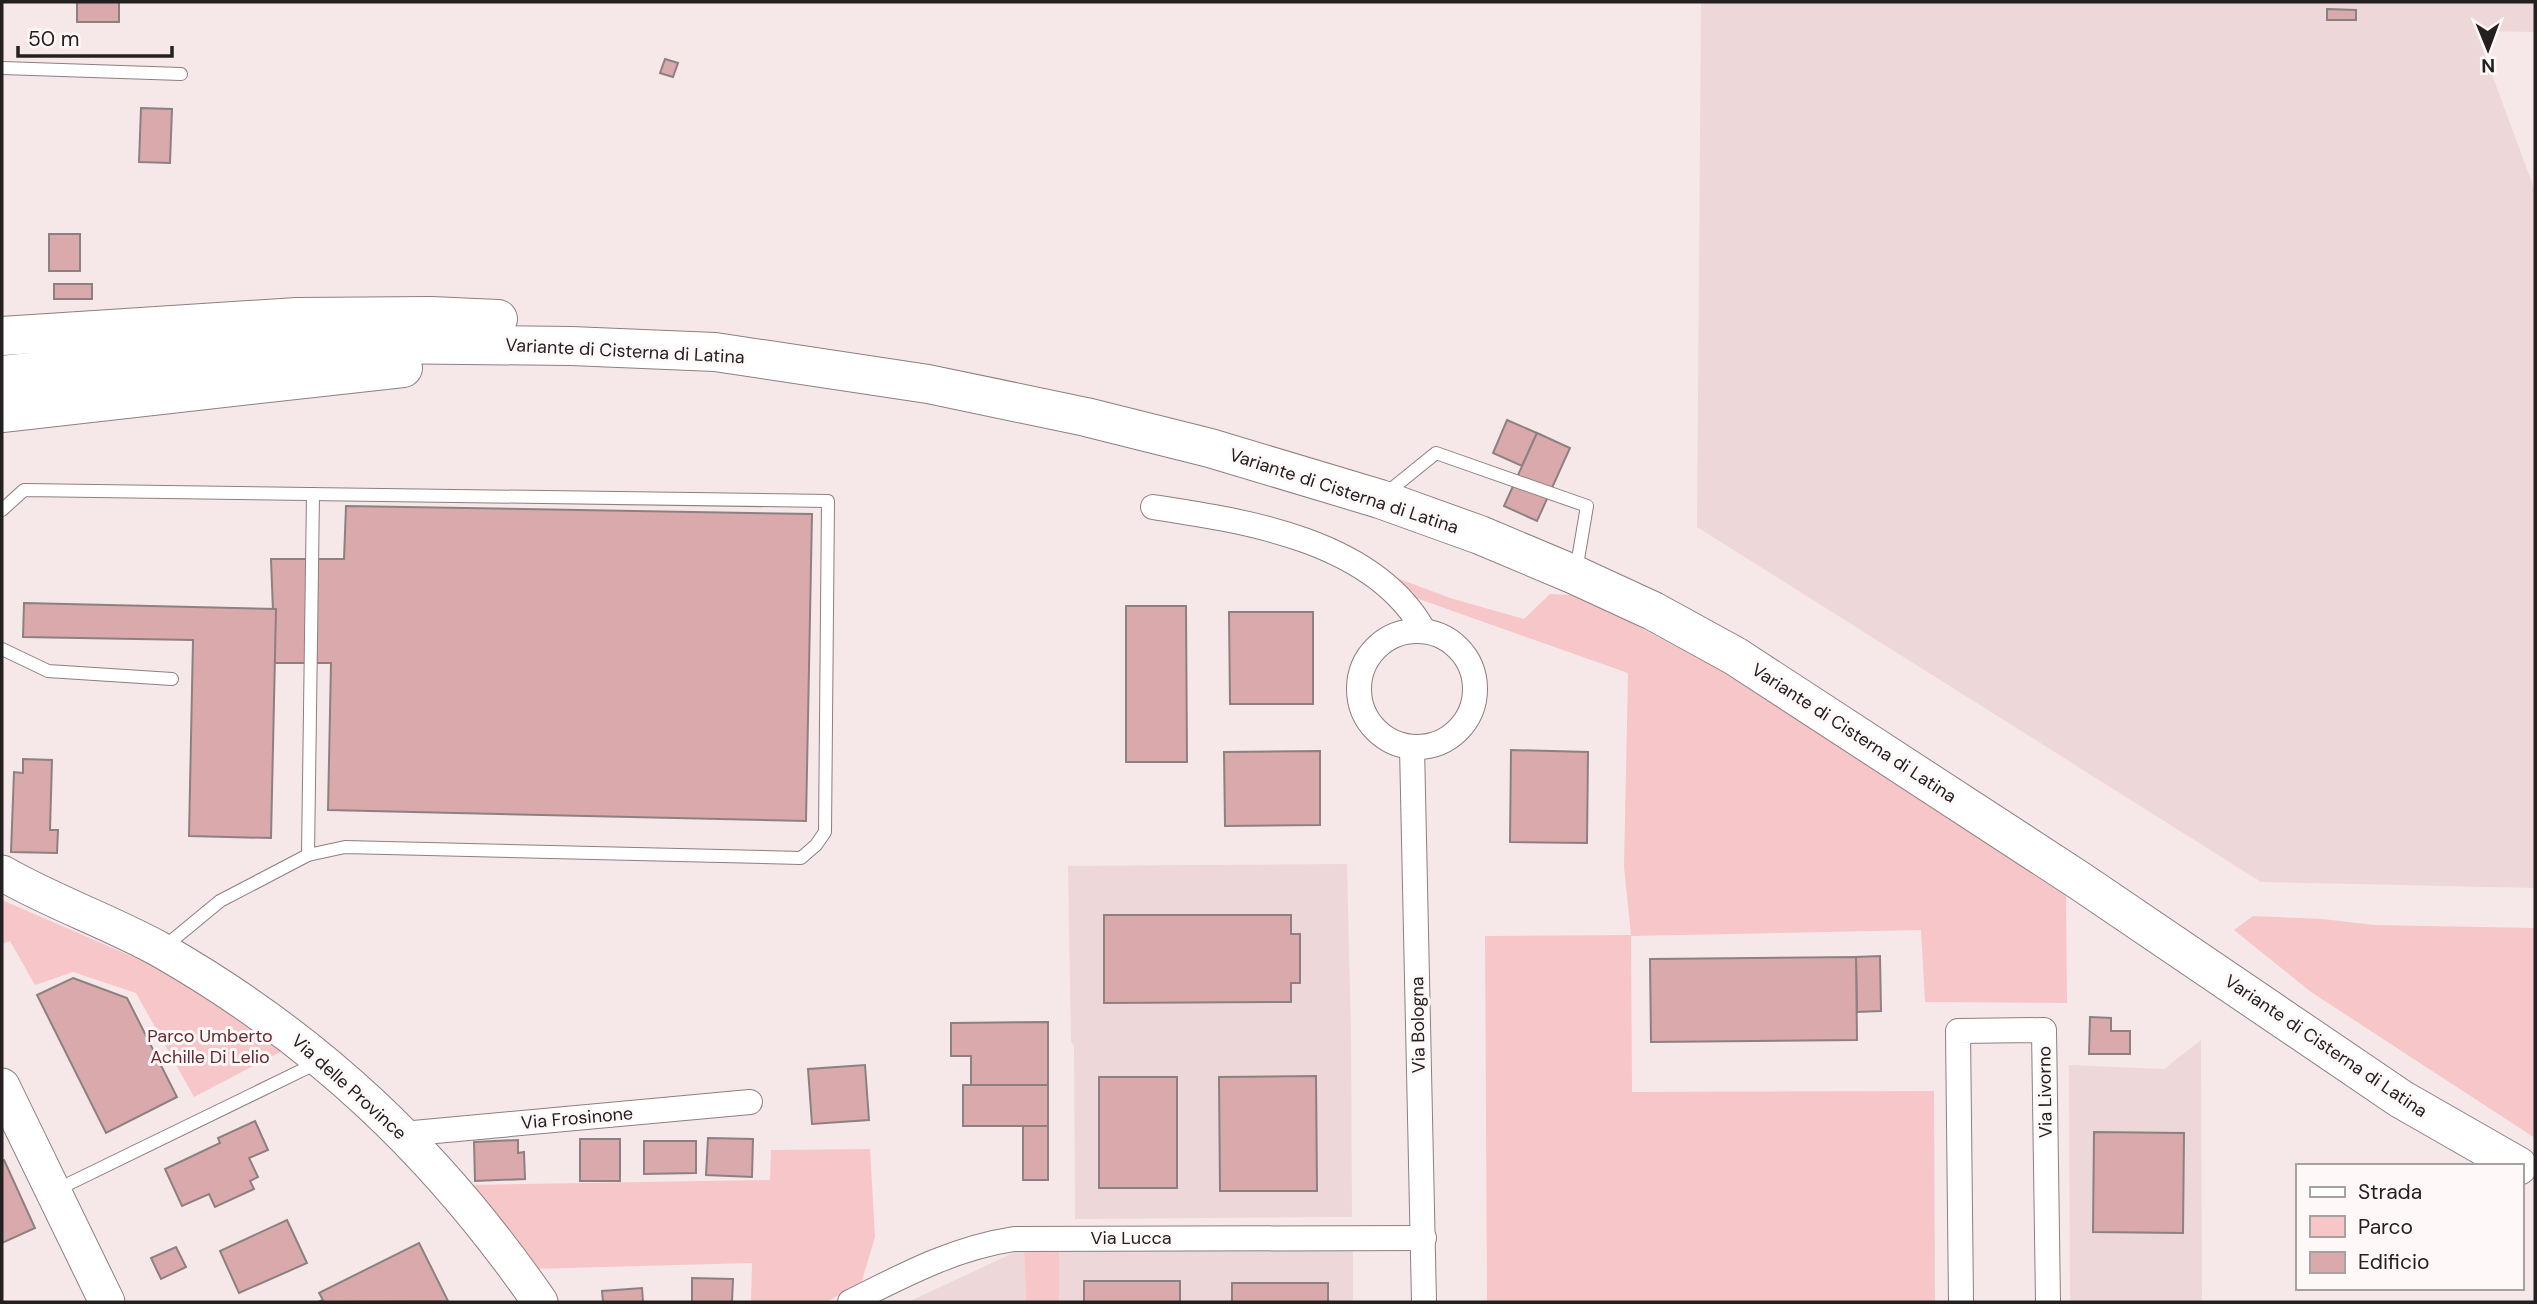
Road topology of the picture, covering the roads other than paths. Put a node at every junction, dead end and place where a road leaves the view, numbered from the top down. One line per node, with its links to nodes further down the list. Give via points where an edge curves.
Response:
1 (2, 68): 2 (lane)
2 (181, 74)
3 (2, 336): 4 (main road, via 272,318 431,316 560,326)
4 (715, 352): 5 (main road, Variante di Cisterna di Latina, via 430,343 327,346); 6 (main road, via 389,369); 8 (main road, Variante di Cisterna di Latina, via 928,384 1060,411 1210,448)
5 (2, 375)
6 (2, 413)
7 (313, 494): 10 (lane, via 24,490); 16 (lane); 16 (lane, via 828,501 825,832 801,858 345,847)
8 (1380, 499): 11 (main road, Variante di Cisterna di Latina); 11 (lane, via 1436,453 1587,506)
9 (1153, 508): 12 (street, via 1232,519 1335,553 1390,588)
10 (2, 510)
11 (1575, 575): 24 (main road, Variante di Cisterna di Latina, via 1653,611 1765,674 2401,1099)
12 (1424, 631): 15 (street, via 1443,637 1471,666 1473,705 1450,737); 15 (street, via 1403,632 1385,640 1370,654 1360,673 1363,713 1375,730)
13 (2, 649): 14 (lane, via 48,671)
14 (172, 679)
15 (1412, 747): 26 (street, Via Bologna)
16 (309, 855): 19 (lane, via 220,901)
17 (2, 873): 18 (main road, Via delle Province)
18 (18, 888): 19 (main road, Via delle Province, via 108,923)
19 (161, 950): 20 (main road, Via delle Province, via 266,1017)
20 (323, 1060): 23 (main road, Via delle Province); 25 (lane)
21 (2, 1086): 25 (main road, via 13,1121)
22 (750, 1102): 23 (street, Via Frosinone)
23 (403, 1134): 28 (main road, Via delle Province, via 476,1217)
24 (2515, 1164)
25 (53, 1192): 27 (main road)
26 (1424, 1238): 29 (street, Via Lucca, via 1014,1240 941,1257); 30 (street, Via Bologna)
27 (107, 1302)
28 (540, 1302)
29 (850, 1302)
30 (1424, 1302)
31 (1961, 1302): 32 (street, Via Livorno, via 1958,1031 2044,1030)
32 (2048, 1302)

